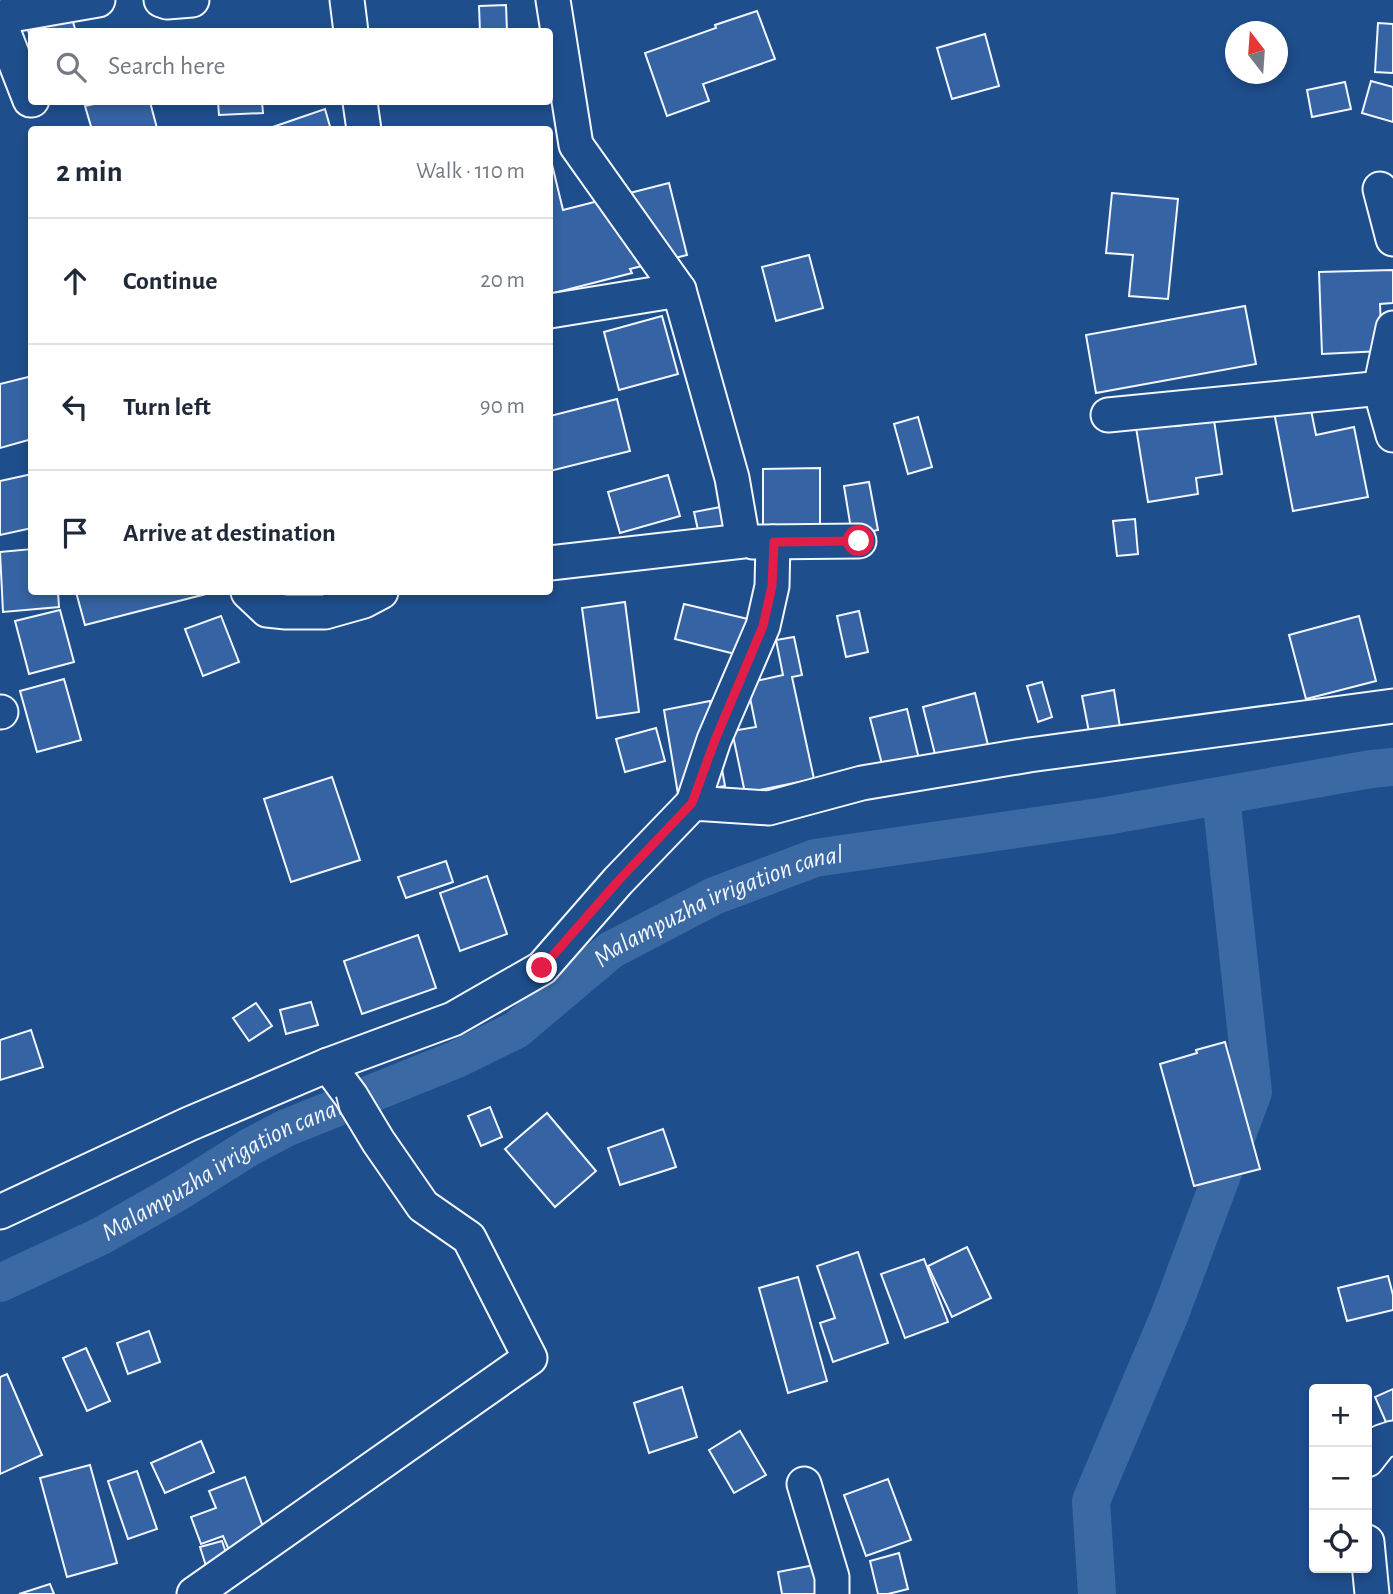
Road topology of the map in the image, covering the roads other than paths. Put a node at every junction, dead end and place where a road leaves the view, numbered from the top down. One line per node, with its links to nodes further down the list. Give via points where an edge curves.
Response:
1 (98, 0): 6 (street)
2 (161, 0): 3 (street)
3 (192, 0)
4 (347, 0): 8 (street)
5 (553, 0): 14 (street, via 576,145)
6 (0, 17)
7 (0, 23): 9 (street)
8 (350, 28)
9 (28, 95)
10 (360, 105): 11 (street)
11 (363, 126)
12 (1380, 189): 13 (street)
13 (1393, 239)
14 (679, 290): 15 (street); 21 (street, via 732,478)
15 (553, 311)
16 (1393, 328): 17 (street)
17 (1386, 388): 18 (street); 19 (street)
18 (1108, 415)
19 (1393, 435)
20 (859, 541): 21 (street)
21 (758, 542): 22 (street); 26 (street, via 772,586 763,626)
22 (553, 563)
23 (250, 595): 24 (street, via 267,610 325,612)
24 (375, 595)
25 (1393, 706): 26 (street, via 1016,757 862,783 769,808)
26 (692, 803): 27 (street, via 542,968 453,1019)
27 (328, 1065): 28 (street); 33 (street, via 424,1206 469,1238 530,1358)
28 (0, 1212)
29 (1393, 1438): 30 (street, via 1381,1442)
30 (1372, 1454)
31 (804, 1484): 34 (street, via 832,1577)
32 (1370, 1573): 35 (street)
33 (194, 1594)
34 (832, 1594)
35 (1372, 1594)

